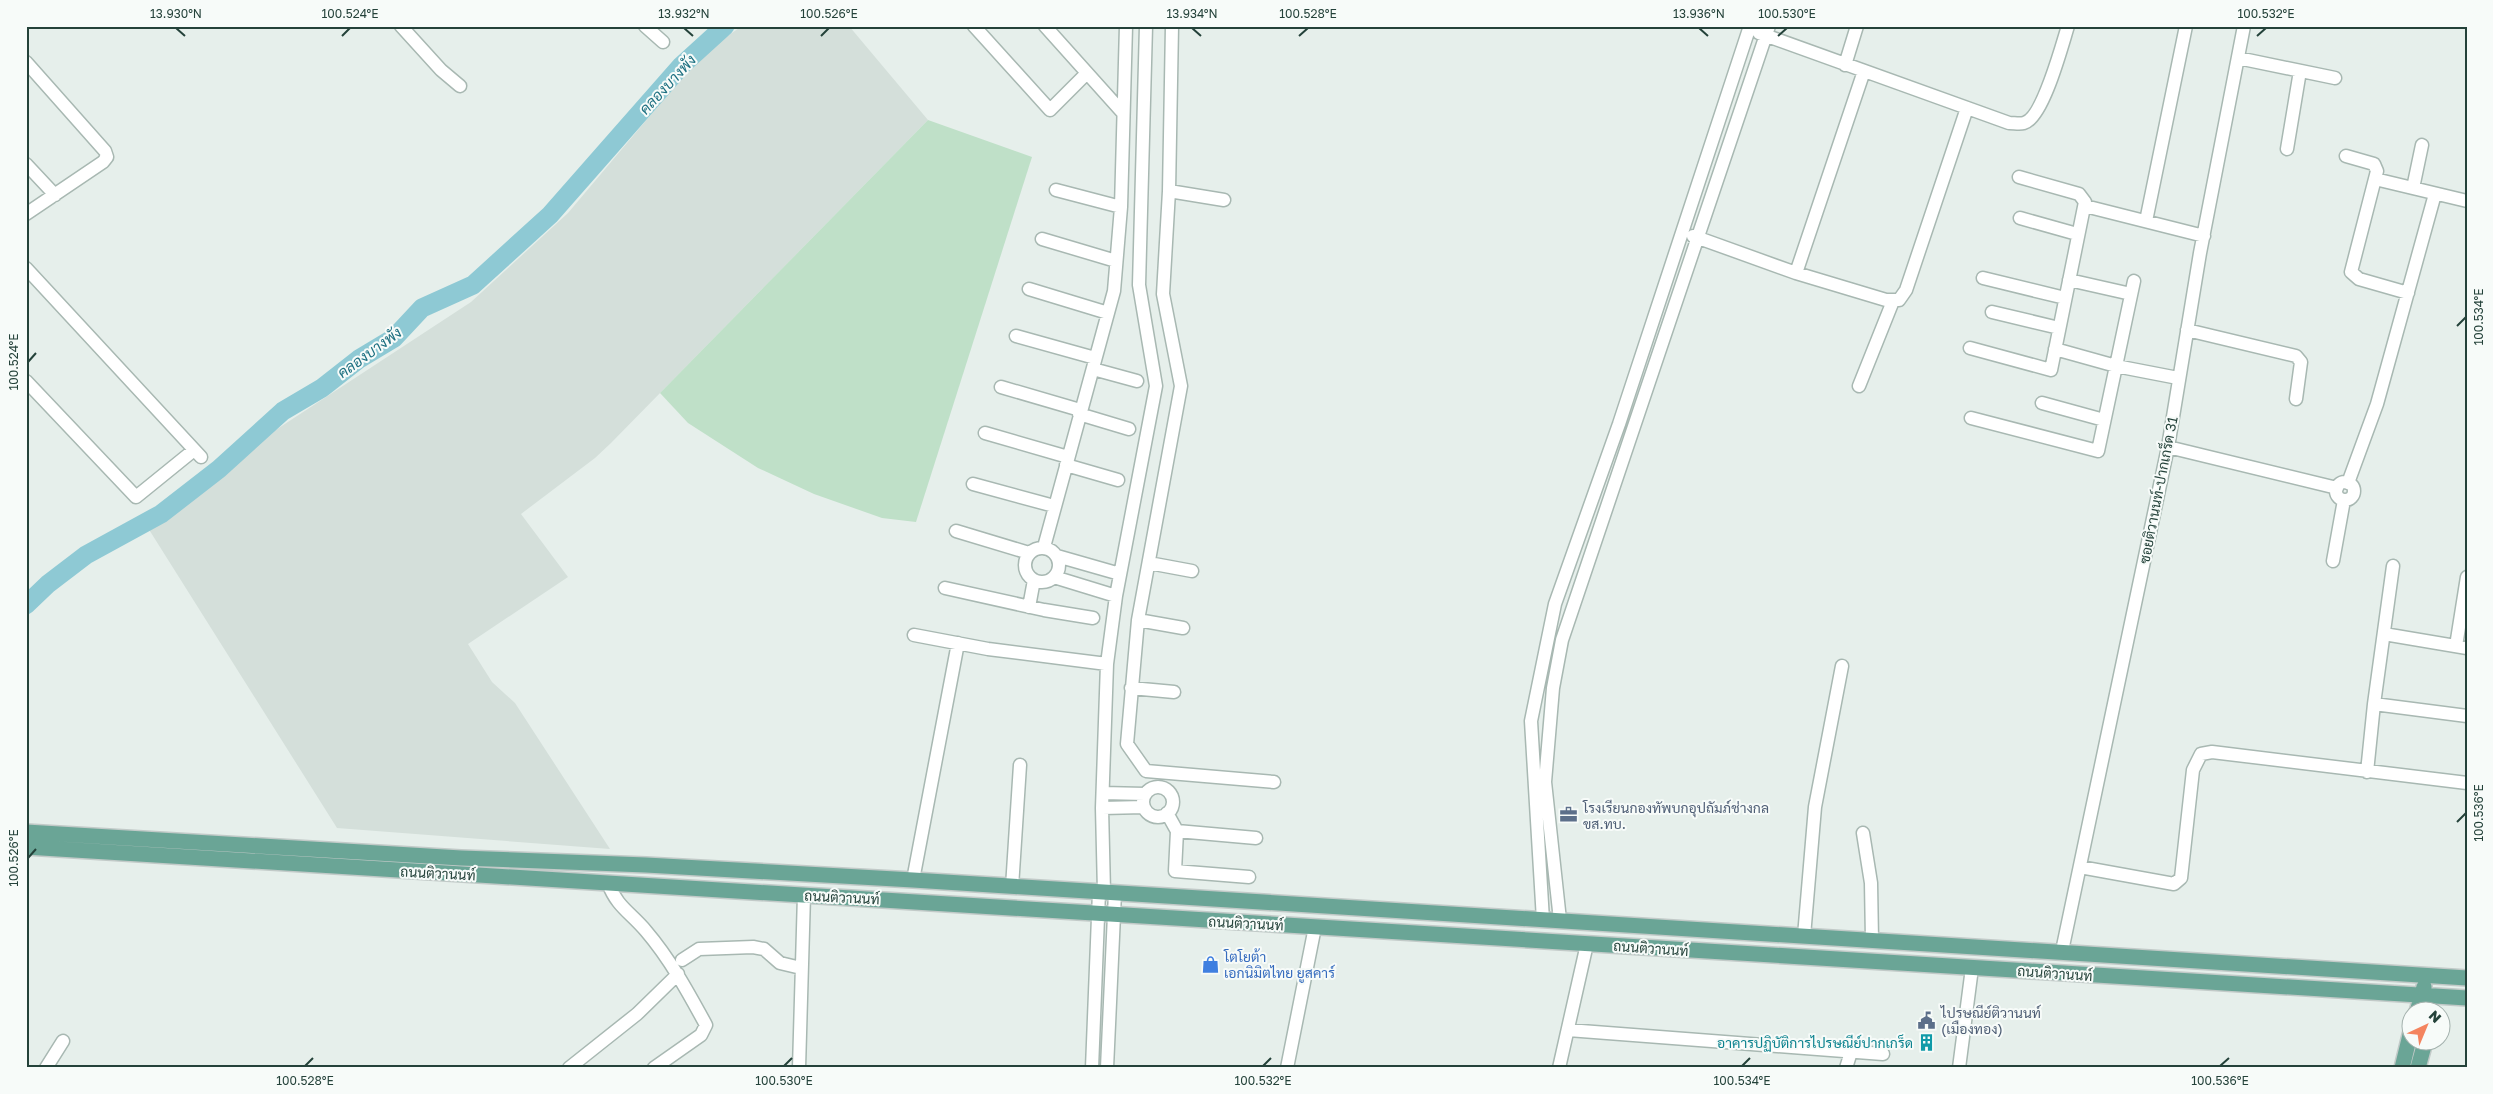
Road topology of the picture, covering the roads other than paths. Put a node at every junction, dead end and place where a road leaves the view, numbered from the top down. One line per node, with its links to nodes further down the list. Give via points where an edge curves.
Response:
1 (401, 26): 23 (street)
2 (645, 26): 15 (street)
3 (974, 26): 21 (street, via 1050,110)
4 (1044, 26): 21 (street)
5 (1116, 26): 13 (street)
6 (1146, 26): 95 (street, via 1139,285 1156,386)
7 (1172, 26): 36 (street)
8 (1857, 26): 18 (street)
9 (2068, 26): 24 (street, via 2036,115 2025,123 2009,123)
10 (2186, 26): 45 (street)
11 (2244, 26): 16 (street, ซอยติวานนท์-ปากเกร็ด 31)
12 (1750, 27): 14 (street); 29 (street)
13 (1126, 31): 25 (street)
14 (1767, 31): 18 (street); 30 (street)
15 (663, 42)
16 (2238, 58): 20 (street); 48 (street, ซอยติวานนท์-ปากเกร็ด 31)
17 (26, 62): 38 (street, via 107,157)
18 (1845, 65): 19 (street)
19 (1864, 71): 24 (street); 53 (street)
20 (2300, 71): 22 (street); 27 (street)
21 (1087, 73): 25 (street)
22 (2336, 78)
23 (460, 86)
24 (1967, 108): 59 (street, via 1906,290 1899,300)
25 (1122, 113): 42 (street)
26 (2422, 145): 34 (street)
27 (2287, 149)
28 (2346, 156): 33 (street, via 2374,164 2377,171)
29 (1708, 157): 30 (street); 46 (street)
30 (1724, 161): 49 (street)
31 (26, 164): 38 (street)
32 (2019, 177): 41 (street, via 2079,194)
33 (2375, 179): 34 (street); 57 (street, via 2351,272 2359,279)
34 (2413, 188): 37 (street)
35 (1056, 190): 42 (street)
36 (1169, 191): 39 (street); 92 (street, via 1163,294 1181,386)
37 (2435, 194): 40 (street); 57 (street)
38 (55, 195): 43 (street)
39 (1224, 200)
40 (2467, 201)
41 (2085, 206): 45 (street); 47 (street)
42 (1121, 207): 51 (street)
43 (26, 214)
44 (2020, 218): 47 (street)
45 (2146, 221): 48 (street)
46 (1683, 233): 49 (street); 141 (street, via 1555,604 1531,721)
47 (2077, 234): 55 (street)
48 (2204, 236): 63 (street, ซอยติวานนท์-ปากเกร็ด 31)
49 (1699, 238): 53 (street); 142 (street, via 1562,640 1553,688 1545,782)
50 (1042, 239): 51 (street)
51 (1116, 261): 61 (street, via 1114,291)
52 (26, 268): 71 (street, via 198,454 136,497)
53 (1796, 273): 59 (street)
54 (1983, 278): 58 (street)
55 (2069, 280): 58 (street); 68 (street, via 2132,287)
56 (1029, 289): 61 (street)
57 (2408, 294): 85 (street, via 2377,404)
58 (2065, 298): 62 (street)
59 (1893, 301): 73 (street)
60 (1992, 312): 62 (street)
61 (1108, 313): 67 (street)
62 (2058, 328): 66 (street)
63 (2187, 330): 69 (street, ซอยติวานนท์-ปากเกร็ด 31); 74 (street, via 2296,356 2301,362)
64 (1016, 336): 67 (street)
65 (1970, 348): 66 (street, via 2050,370)
66 (2055, 349): 68 (street)
67 (1094, 363): 70 (street); 76 (street)
68 (2116, 366): 69 (street); 78 (street)
69 (2178, 378): 81 (street, ซอยติวานนท์-ปากเกร็ด 31)
70 (1138, 380)
71 (26, 381)
72 (1001, 386): 76 (street)
73 (1859, 386)
74 (2296, 399)
75 (2042, 403): 78 (street)
76 (1080, 412): 79 (street); 82 (street)
77 (1971, 418): 78 (street, via 2098,451)
78 (2104, 420)
79 (1128, 429)
80 (985, 433): 82 (street)
81 (2168, 447): 85 (street); 132 (street, ซอยติวานนท์-ปากเกร็ด 31)
82 (1067, 461): 83 (street); 86 (street)
83 (1118, 480)
84 (973, 484): 86 (street)
85 (2342, 486): 91 (street, via 2353,487 2354,493 2344,500)
86 (1054, 506): 88 (street)
87 (956, 531): 89 (street)
88 (1044, 548): 89 (street); 90 (street)
89 (1029, 553): 98 (street, via 1024,562 1025,568)
90 (1057, 556): 95 (street); 96 (street, via 1059,567)
91 (2333, 561)
92 (1149, 562): 94 (street); 103 (street)
93 (2393, 566): 105 (street)
94 (1192, 571)
95 (1120, 574): 100 (street)
96 (1054, 577): 98 (street, via 1045,582); 100 (street)
97 (2467, 577): 108 (street)
98 (1034, 580): 101 (street)
99 (945, 588): 101 (street)
100 (1116, 596): 109 (street)
101 (1029, 607): 102 (street)
102 (1093, 618)
103 (1138, 620): 104 (street); 111 (street)
104 (1182, 628)
105 (2384, 634): 108 (street); 113 (street)
106 (914, 635): 107 (street)
107 (958, 643): 109 (street); 135 (street)
108 (2462, 647)
109 (1107, 664): 121 (street)
110 (1842, 666): 144 (street, via 1815,807)
111 (1131, 688): 112 (street); 116 (street, via 1127,744)
112 (1174, 692)
113 (2374, 704): 114 (street); 117 (street)
114 (2467, 716)
115 (1020, 765): 137 (street)
116 (1146, 771): 118 (street); 120 (street)
117 (2367, 772): 119 (street); 132 (street, via 2212,752 2201,754 2193,770 2178,882 2174,884)
118 (1274, 782)
119 (2467, 783)
120 (1157, 787): 122 (street); 125 (street, via 1172,797 1172,806)
121 (1103, 793): 122 (street); 123 (street)
122 (1145, 794): 124 (street)
123 (1102, 808): 124 (street); 138 (street)
124 (1144, 808): 125 (street, via 1154,816)
125 (1167, 814): 126 (street)
126 (1176, 831): 129 (street); 134 (street, via 1175,871)
127 (26, 832): 131 (main road, ถนนติวานนท์)
128 (1863, 833): 145 (street, via 1872,883)
129 (1256, 838)
130 (26, 847): 133 (main road, ถนนติวานนท์)
131 (452, 858): 133 (main road); 135 (main road, ถนนติวานนท์)
132 (2080, 867): 148 (street, ซอยติวานนท์-ปากเกร็ด 31)
133 (450, 873): 136 (main road, ถนนติวานนท์)
134 (1248, 877)
135 (913, 880): 137 (main road, ถนนติวานนท์)
136 (608, 883): 139 (main road, ถนนติวานนท์); 152 (street, via 614,900 646,930)
137 (1012, 887): 138 (main road, ถนนติวานนท์)
138 (1106, 892): 140 (street); 141 (main road, ถนนติวานนท์)
139 (804, 895): 140 (main road, ถนนติวานนท์); 150 (street)
140 (1106, 915): 143 (main road, ถนนติวานนท์); 162 (street); 163 (street)
141 (1543, 920): 142 (main road, ถนนติวานนท์)
142 (1562, 920): 144 (main road, ถนนติวานนท์); 146 (main road)
143 (1316, 928): 146 (main road, ถนนติวานนท์); 175 (street)
144 (1804, 936): 145 (main road, ถนนติวานนท์)
145 (1872, 940): 148 (main road, ถนนติวานนท์)
146 (1563, 942): 147 (main road, ถนนติวานนท์)
147 (1587, 944): 151 (main road, ถนนติวานนท์); 161 (street)
148 (2062, 951): 153 (main road); 154 (main road, ถนนติวานนท์)
149 (682, 960): 150 (street, via 699,949 753,947 764,949 780,963)
150 (801, 968): 172 (street)
151 (1972, 968): 153 (main road, ถนนติวานนท์); 178 (street)
152 (678, 974): 170 (street, via 638,1014); 171 (street, via 706,1024 701,1035)
153 (2060, 974): 156 (main road, ถนนติวานนท์)
154 (2436, 975): 155 (main road, ถนนติวานนท์); 156 (main road); 157 (main road)
155 (2467, 978)
156 (2421, 995): 157 (main road, ถนนติวานนท์); 159 (main road)
157 (2437, 996): 158 (main road, ถนนติวานนท์); 160 (main road)
158 (2467, 998)
159 (2419, 1002)
160 (2436, 1002)
161 (1568, 1030): 165 (street); 176 (street)
162 (1093, 1035): 163 (street); 173 (street)
163 (1108, 1036): 174 (street)
164 (62, 1041): 169 (street)
165 (1851, 1052): 168 (street); 177 (street)
166 (2406, 1052): 179 (main road)
167 (2422, 1052): 180 (main road)
168 (1883, 1054)
169 (46, 1068)
170 (569, 1068)
171 (654, 1068)
172 (798, 1068)
173 (1092, 1068)
174 (1106, 1068)
175 (1287, 1068)
176 (1559, 1068)
177 (1846, 1068)
178 (1959, 1068)
179 (2402, 1068)
180 (2418, 1068)

